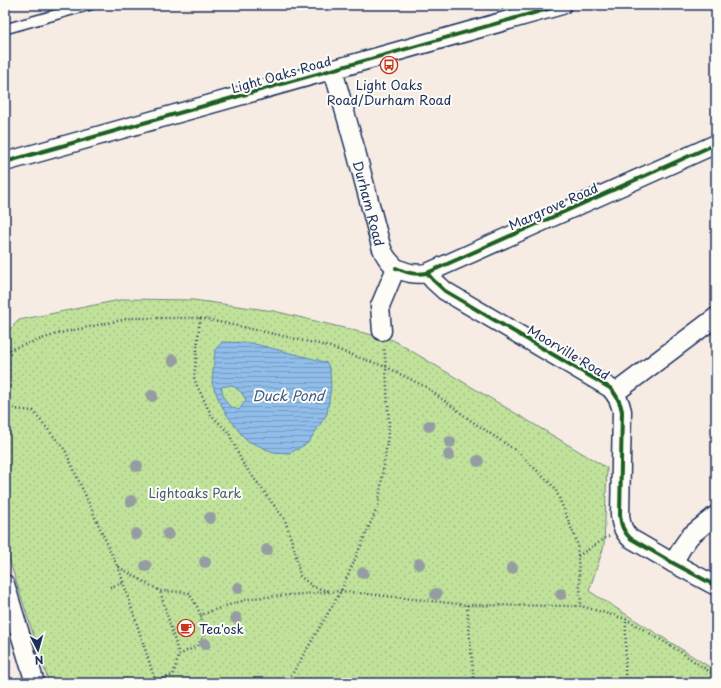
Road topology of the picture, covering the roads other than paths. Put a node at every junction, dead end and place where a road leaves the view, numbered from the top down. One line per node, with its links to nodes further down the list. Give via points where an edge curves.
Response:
1 (90, 5): 3 (lane)
2 (562, 5): 4 (street, Light Oaks Road)
3 (5, 29)
4 (333, 70): 6 (street, Light Oaks Road); 7 (street, Durham Road, via 381,246 384,255)
5 (716, 144): 8 (street, Margrove Road)
6 (5, 162)
7 (396, 268): 8 (street, Margrove Road, via 412,274); 10 (street, via 380,306)
8 (427, 273): 11 (street, Moorville Road, via 445,291)
9 (716, 317): 11 (street)
10 (382, 331)
11 (615, 393): 13 (street, Moorville Road, via 622,411 620,522 630,538)
12 (716, 515): 13 (street, via 690,536)
13 (673, 563): 14 (street)
14 (716, 586)
15 (6, 591): 16 (street)
16 (35, 683)

